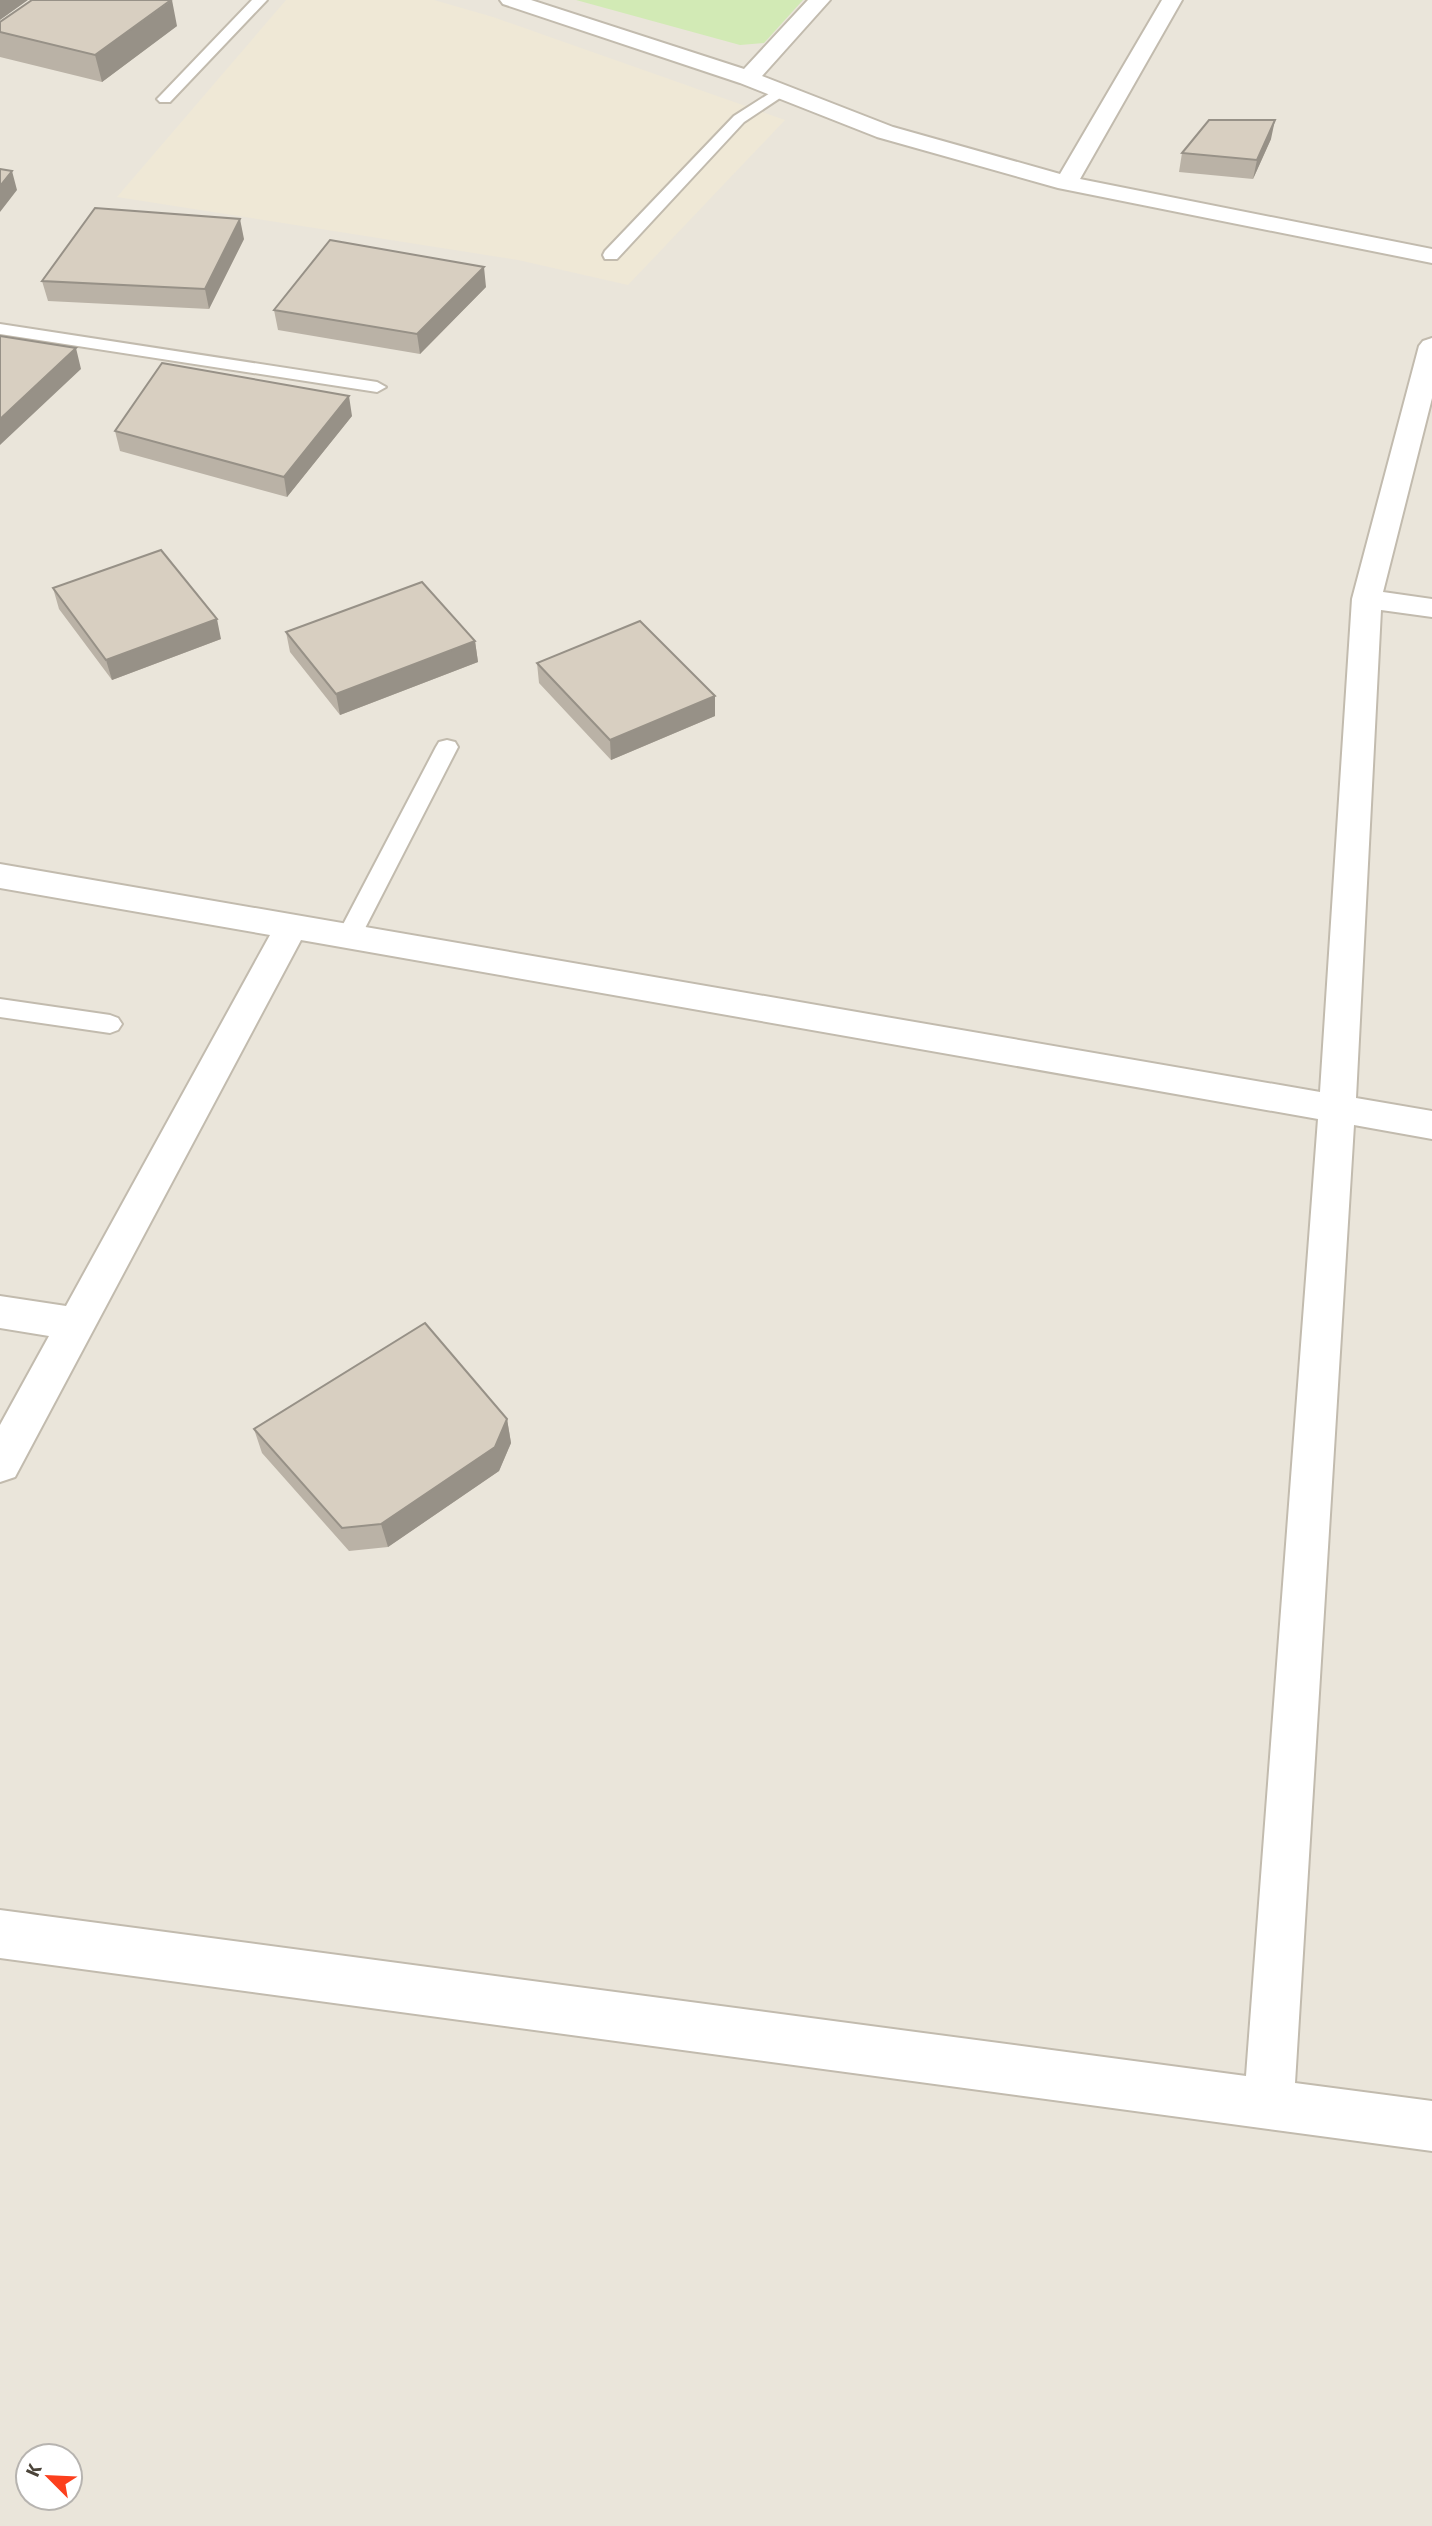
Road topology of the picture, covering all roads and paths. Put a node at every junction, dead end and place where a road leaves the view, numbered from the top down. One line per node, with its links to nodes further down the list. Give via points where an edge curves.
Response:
1 (260, 0): 7 (lane)
2 (510, 0): 5 (street)
3 (821, 0): 5 (street)
4 (1172, 0): 8 (street)
5 (748, 78): 6 (street)
6 (781, 91): 8 (street, via 885,132); 9 (lane, via 739,119)
7 (165, 99)
8 (1066, 183): 10 (street)
9 (611, 255)
10 (1432, 256)
11 (0, 329): 13 (lane)
12 (1432, 346): 14 (street)
13 (377, 387)
14 (1367, 599): 15 (street); 22 (street)
15 (1432, 608)
16 (447, 747): 19 (lane)
17 (0, 876): 18 (street)
18 (292, 926): 19 (street); 25 (street)
19 (349, 936): 22 (street)
20 (0, 1008): 21 (lane)
21 (110, 1024)
22 (1337, 1108): 23 (street); 28 (street)
23 (1432, 1125)
24 (0, 1312): 25 (street)
25 (78, 1324): 26 (street)
26 (0, 1464)
27 (0, 1934): 28 (street)
28 (1269, 2105): 29 (street)
29 (1432, 2126)

